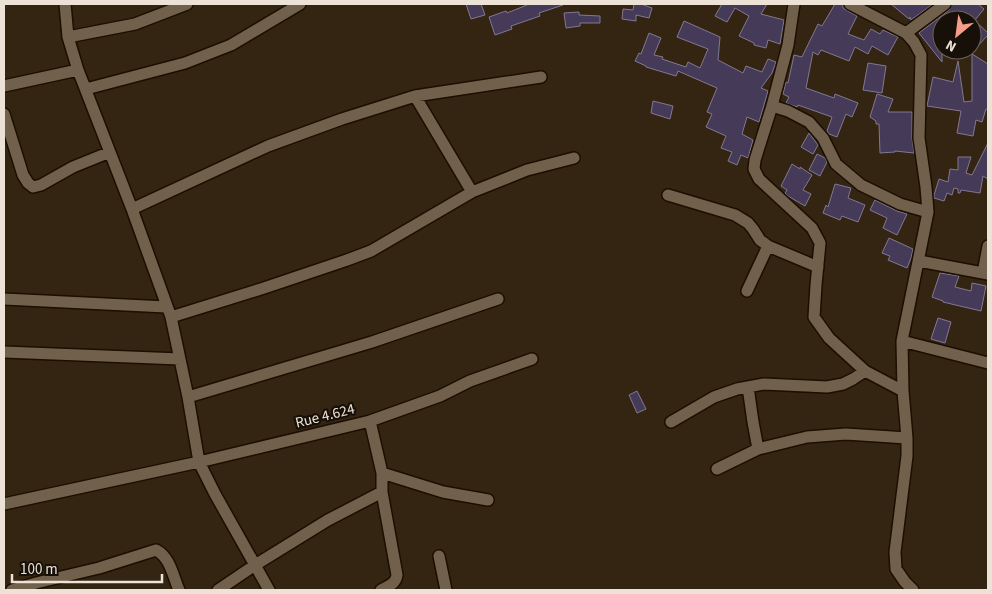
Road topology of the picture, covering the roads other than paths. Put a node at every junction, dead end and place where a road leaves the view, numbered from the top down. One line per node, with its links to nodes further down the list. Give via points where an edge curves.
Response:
1 (65, 4): 8 (street)
2 (187, 4): 8 (street, via 136,24)
3 (300, 4): 12 (street, via 231,45 185,63)
4 (794, 4): 14 (street, via 788,45)
5 (850, 4): 7 (street)
6 (945, 4): 7 (street)
7 (906, 33): 21 (street, via 921,55 919,138)
8 (68, 36): 9 (street)
9 (78, 70): 11 (street); 12 (street)
10 (541, 76): 13 (street)
11 (4, 86)
12 (86, 89): 16 (street)
13 (415, 96): 18 (street); 20 (street, via 268,146)
14 (772, 106): 21 (street, via 809,122 823,138 836,164 861,185 900,204); 25 (street, via 754,169 759,179 812,228 820,243)
15 (4, 114): 16 (street, via 23,174 33,187)
16 (110, 152): 20 (street)
17 (574, 158): 18 (street, via 527,170)
18 (472, 192): 30 (street, via 371,251 273,285)
19 (668, 195): 22 (street, via 735,216 748,223)
20 (132, 209): 30 (street)
21 (928, 212): 24 (street)
22 (768, 246): 25 (street); 27 (street)
23 (988, 246): 26 (street)
24 (919, 261): 26 (street); 31 (street)
25 (818, 267): 36 (street, via 814,317 829,338)
26 (986, 273)
27 (747, 291)
28 (4, 299): 30 (street)
29 (498, 299): 39 (street, via 372,342)
30 (169, 312): 33 (street)
31 (902, 341): 35 (street); 38 (street)
32 (4, 352): 33 (street)
33 (180, 359): 39 (street)
34 (532, 359): 40 (street)
35 (988, 362)
36 (865, 371): 37 (street, via 843,384 827,387 764,384); 38 (street)
37 (748, 387): 41 (street, via 714,397); 43 (street)
38 (903, 391): 42 (street)
39 (188, 397): 44 (street)
40 (370, 421): 44 (street, Rue 4.624); 46 (street, Rue 4.624)
41 (671, 422)
42 (907, 438): 43 (street, via 846,434 807,437); 59 (street, via 895,552 896,569)
43 (758, 449): 45 (street)
44 (200, 462): 49 (street, Rue 4.624); 51 (street)
45 (717, 469)
46 (382, 473): 47 (street, Rue 4.624); 48 (street, via 443,492)
47 (382, 492): 51 (street, via 328,520); 57 (street, Rue 4.624, via 397,575 394,583)
48 (488, 500)
49 (4, 504)
50 (439, 556): 58 (street)
51 (255, 565): 55 (street); 56 (street)
52 (38, 586): 53 (street); 54 (street, via 156,550 166,559)
53 (12, 590)
54 (179, 590)
55 (218, 590)
56 (269, 590)
57 (381, 590)
58 (446, 590)
59 (913, 590)

